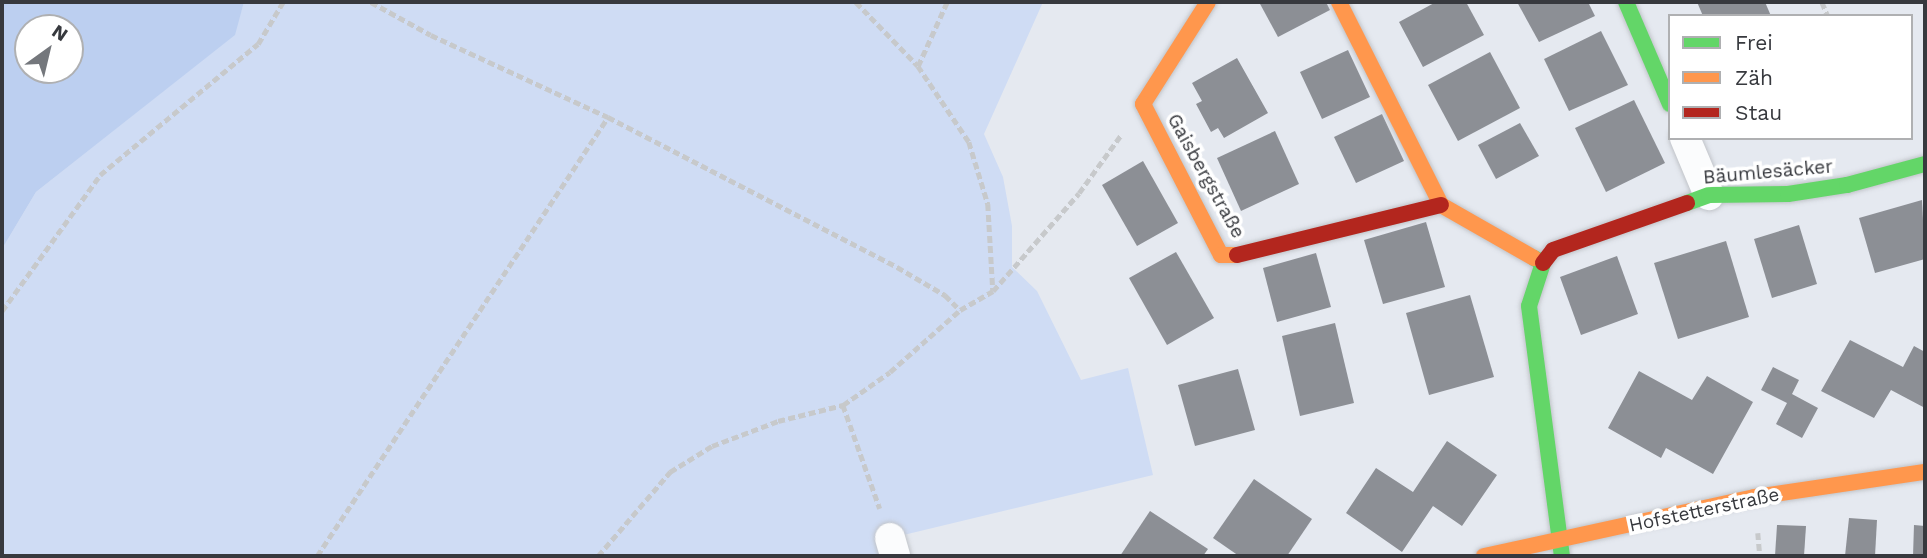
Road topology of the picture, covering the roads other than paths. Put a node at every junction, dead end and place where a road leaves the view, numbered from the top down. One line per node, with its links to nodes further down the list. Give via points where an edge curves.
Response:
1 (1208, 2): 8 (street, Gaisbergstraße, via 1143,104 1221,255 1247,255)
2 (1339, 2): 8 (street)
3 (1626, 2): 4 (street)
4 (1668, 99)
5 (1686, 140): 7 (street)
6 (1925, 164): 7 (street, Bäumlesäcker, via 1847,185 1788,194)
7 (1709, 195): 9 (street, Bäumlesäcker, via 1553,250)
8 (1441, 205): 9 (street)
9 (1543, 263): 11 (street, via 1529,306)
10 (1925, 472): 11 (street, Hofstetterstraße, via 1755,497)
11 (1561, 548): 12 (street, Hofstetterstraße)
12 (1484, 556)

